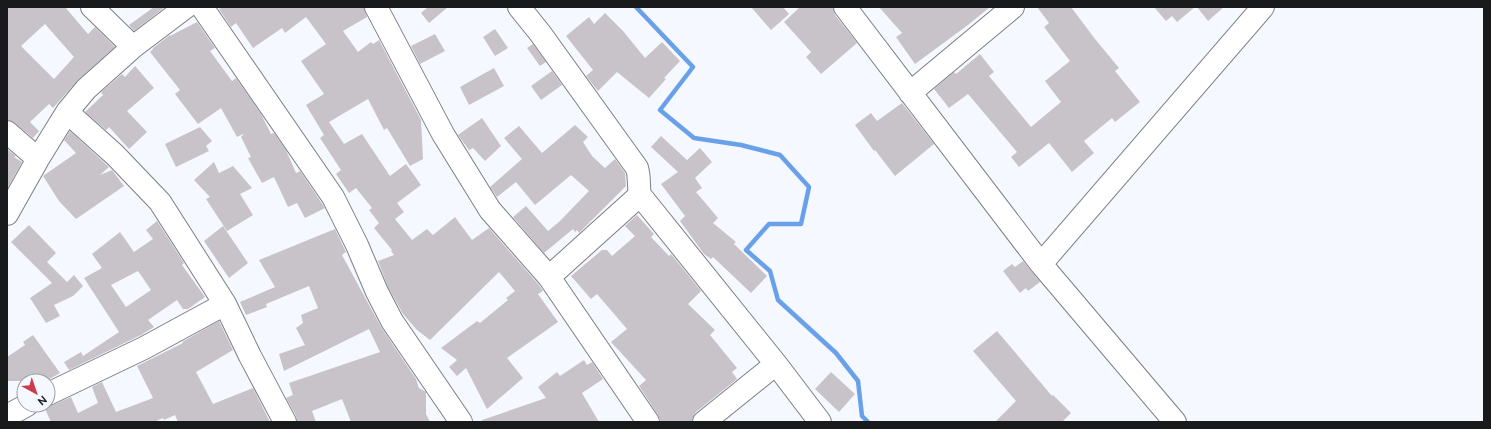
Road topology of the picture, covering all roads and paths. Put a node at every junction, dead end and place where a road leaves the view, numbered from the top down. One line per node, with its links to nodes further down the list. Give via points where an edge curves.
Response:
1 (92, 7): 9 (street)
2 (186, 7): 9 (street)
3 (202, 7): 24 (street, via 333,197 392,321)
4 (376, 7): 17 (street, via 443,134 490,210)
5 (519, 7): 14 (street, via 540,32 637,168)
6 (845, 7): 10 (street)
7 (1014, 7): 10 (street)
8 (1264, 7): 16 (street)
9 (133, 47): 11 (street, via 86,89)
10 (910, 93): 16 (street)
11 (67, 112): 13 (street); 18 (street, via 115,155 160,202)
12 (7, 132): 13 (street)
13 (38, 159): 15 (street)
14 (640, 195): 17 (street); 19 (street)
15 (7, 214)
16 (1041, 264): 28 (street)
17 (549, 276): 25 (street)
18 (225, 304): 20 (street, via 144,348); 23 (street)
19 (776, 364): 26 (street); 27 (street)
20 (56, 390)
21 (16, 411): 22 (street)
22 (7, 416)
23 (285, 422)
24 (461, 422)
25 (648, 422)
26 (704, 422)
27 (820, 422)
28 (1174, 422)

